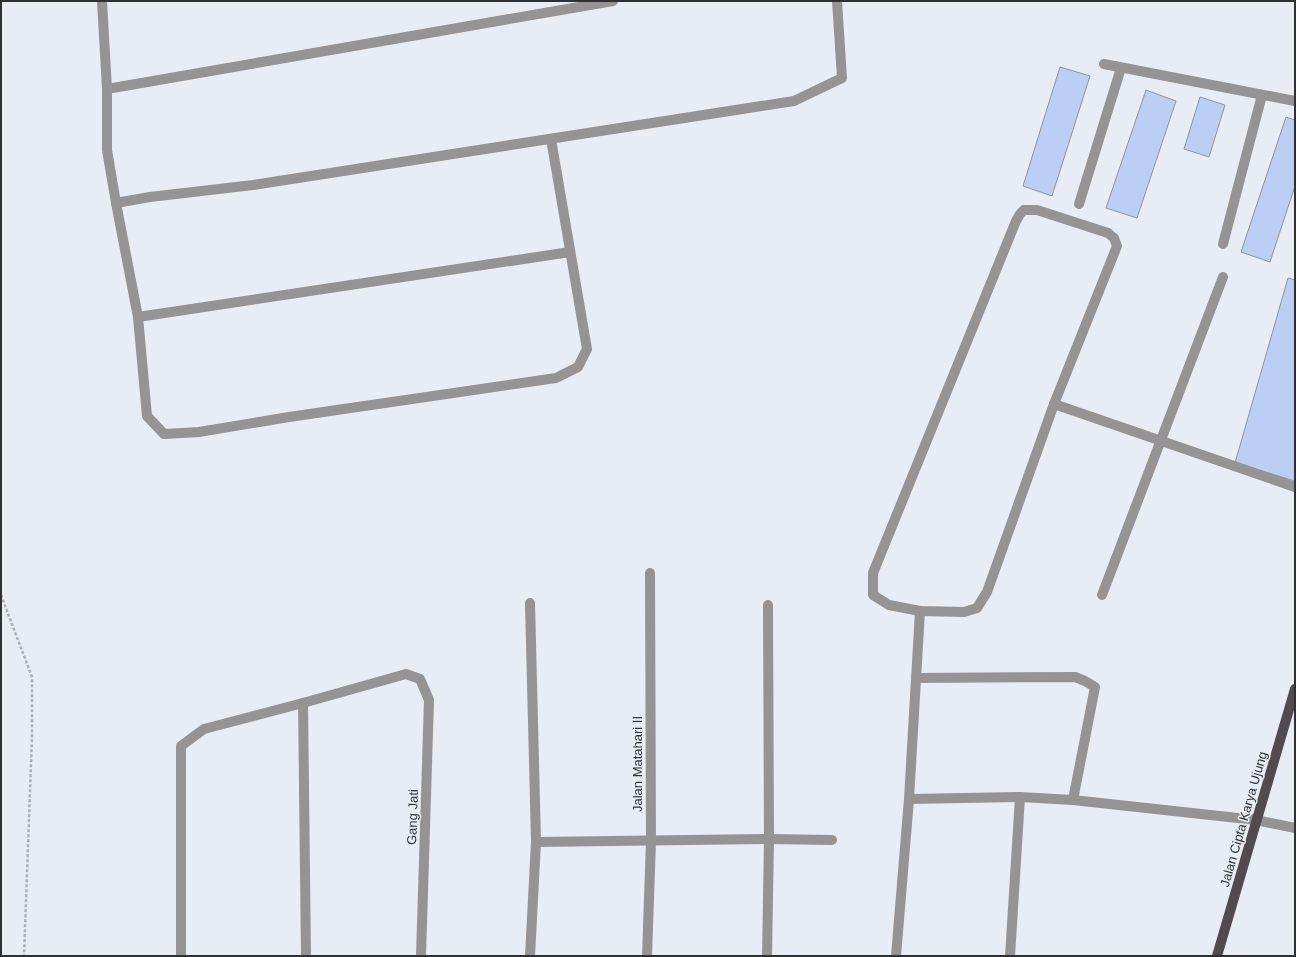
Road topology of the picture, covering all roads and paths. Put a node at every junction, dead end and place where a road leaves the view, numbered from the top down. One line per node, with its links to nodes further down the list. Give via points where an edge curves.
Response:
1 (102, 1): 6 (street)
2 (613, 1): 6 (street)
3 (837, 1): 9 (street, via 842,78 794,101)
4 (1104, 64): 5 (street)
5 (1121, 68): 7 (street); 11 (street)
6 (107, 90): 10 (street, via 106,150)
7 (1262, 95): 8 (street); 12 (street)
8 (1295, 101)
9 (551, 138): 10 (street, via 253,185 150,196); 13 (street)
10 (116, 203): 15 (street)
11 (1079, 204)
12 (1223, 244)
13 (570, 252): 15 (street); 15 (street, via 587,349 578,367 556,378 199,432 164,434 147,416)
14 (1223, 276): 17 (street)
15 (138, 317)
16 (1054, 404): 17 (street); 24 (street, via 987,592 977,608 964,612); 24 (street, via 1117,246 1114,238 1108,233 1037,210 1024,210 1016,221 872,573 873,595 889,605)
17 (1161, 441): 18 (street); 21 (street)
18 (1295, 487)
19 (650, 573): 35 (street, Jalan Matahari II)
20 (1, 595): 37 (path, via 32,677)
21 (1102, 595)
22 (530, 604): 36 (street)
23 (768, 605): 33 (street)
24 (920, 611): 25 (street)
25 (916, 678): 29 (street); 30 (street, via 1075,677 1095,687)
26 (1295, 689): 31 (main road, Jalan Cipta Karya Ujung)
27 (303, 704): 38 (street, via 204,729 182,746); 39 (street); 40 (street, Gang Jati, via 406,674 420,679 429,700)
28 (1020, 797): 29 (street); 30 (street); 45 (street)
29 (909, 799): 44 (street)
30 (1073, 800): 31 (street)
31 (1256, 820): 32 (street); 46 (main road, Jalan Cipta Karya Ujung)
32 (1295, 828)
33 (769, 839): 34 (street); 35 (street); 43 (street)
34 (832, 840)
35 (650, 841): 36 (street); 42 (street, Jalan Matahari II)
36 (536, 842): 41 (street)
37 (24, 956)
38 (181, 956)
39 (306, 956)
40 (421, 956)
41 (530, 956)
42 (647, 956)
43 (766, 956)
44 (896, 956)
45 (1010, 956)
46 (1217, 956)

